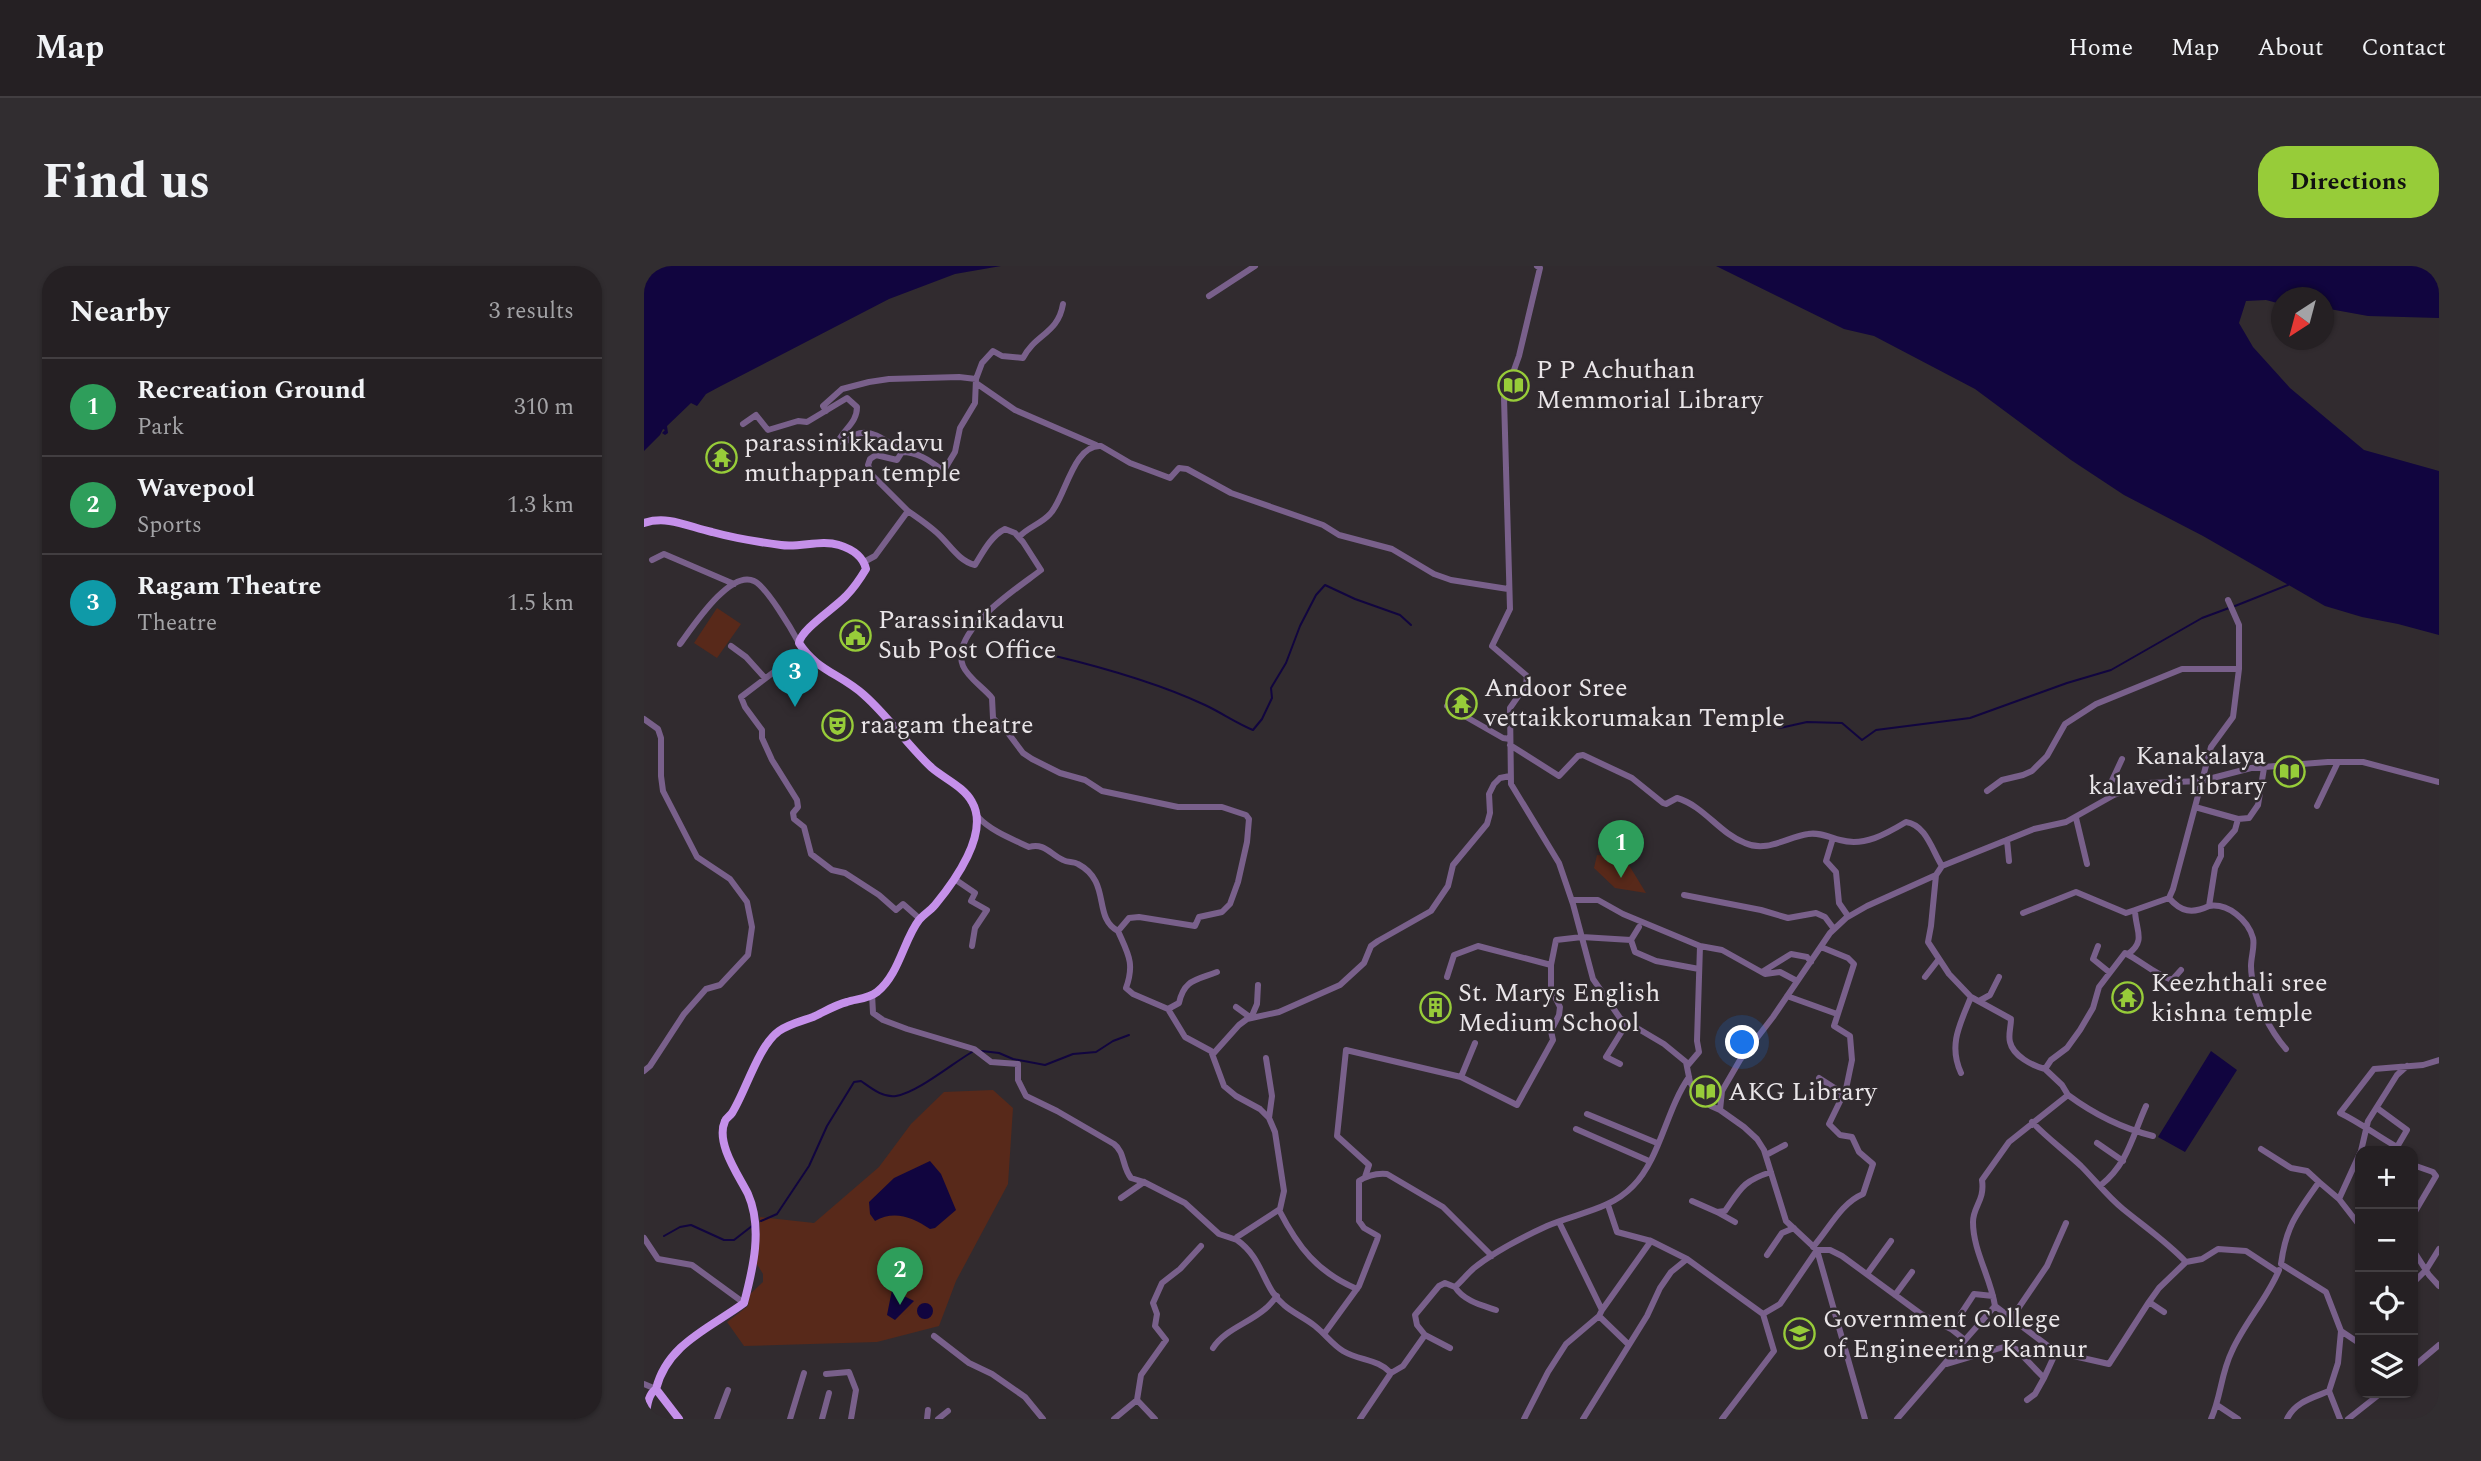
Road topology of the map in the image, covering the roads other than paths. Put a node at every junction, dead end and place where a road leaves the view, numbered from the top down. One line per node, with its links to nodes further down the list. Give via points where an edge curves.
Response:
1 (1255, 266): 3 (street)
2 (1537, 266): 16 (street, via 1525,333 1504,398)
3 (1209, 296)
4 (1063, 304): 5 (street, via 1056,323 1033,342 1023,358 993,352 982,363)
5 (976, 381): 6 (street, via 959,377 858,384 842,389 823,406); 8 (street, via 1015,410); 9 (street, via 975,403 946,467 941,469 926,458)
6 (827, 411): 7 (street, via 807,422 768,430 756,415); 9 (street, via 847,398 858,411 841,442 858,434 874,434)
7 (743, 424)
8 (1096, 445): 12 (street, via 1068,477 1049,516); 16 (street, via 1170,478 1179,468 1187,468 1231,493 1324,525 1352,540 1392,549 1451,580)
9 (902, 452): 10 (street, via 897,460 876,455 868,465 872,475)
10 (908, 511): 12 (street, via 971,565 1001,530); 14 (street, via 875,556)
11 (644, 523): 14 (main road, via 674,521 793,547 829,542 849,549)
12 (1019, 537): 56 (street, via 1041,570 987,611 964,643 963,666 992,698 993,718 1032,760 1102,791 1178,807 1222,807 1249,819 1238,882 1222,912 1199,917 1195,926 1129,918)
13 (652, 560): 15 (street, via 664,554)
14 (864, 562): 20 (main road, via 866,569 847,595 802,634)
15 (734, 584): 18 (street, via 706,607); 20 (street, via 755,581)
16 (1508, 589): 25 (street, via 1510,609 1492,646 1524,672 1527,680 1510,708)
17 (2230, 605): 21 (street, via 2239,625)
18 (680, 644)
19 (731, 646): 22 (street)
20 (801, 646): 22 (street); 36 (main road, via 821,668 868,699 893,723 924,760 969,797)
21 (2239, 668): 30 (street, via 2233,717 2211,747); 32 (street, via 2182,669 2096,704 2065,724 2032,771)
22 (765, 678): 53 (street, via 741,696 797,800 794,819 804,827 811,854 879,895 890,907 896,910 902,904)
23 (1447, 706): 25 (street)
24 (644, 719): 95 (street, via 658,729 663,791 696,857 730,879 747,902 752,927 748,955 720,985 706,989)
25 (1510, 742): 29 (street); 39 (street, via 1559,776 1578,756 1590,758 1632,778 1663,803 1683,800 1745,844 1783,843 1808,834)
26 (2122, 759): 33 (street, via 2109,787)
27 (2338, 762): 28 (street); 31 (street, via 2364,762); 34 (street)
28 (2264, 768): 30 (street); 38 (street, via 2256,810 2249,818)
29 (1510, 776): 48 (street, via 1513,791 1559,863); 84 (street, via 1494,784 1487,824 1453,864 1448,886 1431,911 1371,946 1364,963 1333,990)
30 (2201, 781): 33 (street, via 2148,783); 35 (street)
31 (2439, 782)
32 (1987, 790)
33 (2114, 795): 37 (street)
34 (2317, 806)
35 (2195, 807): 38 (street); 47 (street)
36 (978, 817): 44 (main road, via 975,838); 56 (street, via 1012,839 1046,849 1086,869 1101,891 1104,917)
37 (2076, 818): 40 (street); 42 (street)
38 (2238, 819): 49 (street, via 2221,846)
39 (1833, 838): 43 (street, via 1874,839 1912,823 1921,829); 52 (street, via 1826,862 1836,872 1839,904)
40 (2007, 841): 41 (street); 43 (street)
41 (2009, 861)
42 (2087, 864)
43 (1942, 866): 45 (street)
44 (957, 874): 53 (main road); 59 (street, via 956,880 975,893 971,901 987,910 975,928)
45 (1936, 875): 52 (street); 64 (street, via 1928,942)
46 (1684, 895): 55 (street, via 1788,918 1816,913)
47 (2169, 898): 49 (street, via 2188,912); 50 (street)
48 (1572, 900): 57 (street); 60 (street, via 1598,900)
49 (2209, 906): 87 (street, via 2233,911 2253,939 2255,992 2273,1034)
50 (2135, 910): 51 (street, via 2126,913 2076,892); 63 (street, via 2140,941)
51 (2023, 913)
52 (1848, 916): 55 (street)
53 (920, 919): 77 (main road, via 900,961)
54 (1639, 927): 58 (street)
55 (1834, 929): 62 (street)
56 (1118, 931): 82 (street, via 1132,969 1126,988)
57 (1582, 937): 58 (street); 66 (street, via 1556,940); 85 (street, via 1592,979 1612,1010)
58 (1631, 940): 67 (street, via 1635,952 1656,961)
59 (972, 946)
60 (1700, 946): 67 (street); 70 (street, via 1722,950)
61 (2098, 946): 71 (street, via 2093,959)
62 (1821, 947): 65 (street); 83 (street, via 1854,964)
63 (2128, 954): 68 (street, via 2172,980); 71 (street)
64 (1940, 960): 73 (street); 79 (street)
65 (1811, 962): 70 (street, via 1791,954); 75 (street)
66 (1551, 965): 72 (street, via 1478,946 1454,955); 97 (street, via 1551,989 1560,1007 1551,1031 1553,1040 1517,1105)
67 (1699, 969): 92 (street, via 1699,1052)
68 (2181, 970)
69 (1217, 972): 82 (street, via 1186,984 1179,1003)
70 (1762, 972): 75 (street, via 1783,973)
71 (2109, 972): 94 (street, via 2087,1020)
72 (1447, 977)
73 (1925, 977)
74 (1999, 977): 80 (street, via 1990,995)
75 (1797, 981): 78 (street)
76 (1258, 985): 84 (street)
77 (873, 995): 126 (street, via 873,1013 883,1020 965,1045 991,1062 1018,1064 1018,1080 1026,1096 1121,1149 1131,1178); 166 (main road, via 779,1031 725,1121 724,1141 754,1209 756,1228)
78 (1787, 996): 83 (street); 104 (street, via 1740,1060 1722,1091)
79 (1971, 997): 80 (street); 96 (street, via 1954,1050)
80 (1979, 1001): 94 (street, via 2011,1019 2012,1048)
81 (1236, 1007): 84 (street)
82 (1168, 1009): 88 (street, via 1185,1037)
83 (1837, 1014): 100 (street, via 1834,1026 1847,1033 1852,1060)
84 (1251, 1018): 88 (street, via 1238,1025)
85 (1627, 1023): 91 (street, via 1606,1057); 92 (street, via 1664,1044)
86 (1475, 1043): 97 (street)
87 (2286, 1049)
88 (1213, 1054): 106 (street, via 1224,1086)
89 (1266, 1058): 106 (street, via 1272,1096)
90 (2439, 1060): 93 (street)
91 (1620, 1063)
92 (1688, 1065): 98 (street)
93 (2407, 1066): 103 (street); 108 (street, via 2374,1069 2340,1113)
94 (2045, 1069): 101 (street)
95 (644, 1071)
96 (1961, 1073)
97 (1461, 1077): 125 (street, via 1346,1050 1337,1136 1370,1165)
98 (1689, 1077): 104 (street, via 1697,1094); 112 (street)
99 (1819, 1078): 100 (street)
100 (1844, 1094): 146 (street, via 1829,1124 1840,1135 1853,1137 1859,1152 1873,1164 1863,1194 1848,1203)
101 (2068, 1095): 107 (street); 110 (street, via 2091,1112)
102 (2146, 1106): 110 (street)
103 (2377, 1108): 108 (street); 117 (street, via 2407,1130)
104 (1720, 1110): 119 (street, via 1751,1133)
105 (1587, 1114): 112 (street)
106 (1269, 1118): 134 (street, via 1284,1191)
107 (2032, 1122): 128 (street); 164 (street, via 2009,1142 1982,1180 1984,1194 1973,1220)
108 (2366, 1126): 115 (street); 116 (street)
109 (1576, 1129): 120 (street)
110 (2134, 1131): 111 (street); 121 (street)
111 (2153, 1136)
112 (1657, 1143): 120 (street)
113 (2097, 1143): 121 (street)
114 (1784, 1144): 119 (street)
115 (2361, 1146)
116 (2391, 1146)
117 (2398, 1146)
118 (2261, 1149): 127 (street, via 2291,1168 2307,1171)
119 (1766, 1155): 124 (street)
120 (1649, 1161): 132 (street, via 1636,1184)
121 (2123, 1161): 128 (street)
122 (2355, 1163): 130 (street)
123 (2418, 1167): 133 (street, via 2436,1176)
124 (1771, 1172): 135 (street, via 1745,1182 1725,1211); 140 (street, via 1786,1221)
125 (1365, 1177): 149 (street, via 1387,1174 1443,1207); 161 (street, via 1359,1181 1357,1215 1364,1228 1378,1236)
126 (1144, 1182): 129 (street); 142 (street, via 1185,1203 1219,1234)
127 (2319, 1182): 130 (street); 153 (street, via 2291,1221)
128 (2101, 1185): 152 (street, via 2121,1208)
129 (1121, 1198)
130 (2339, 1199): 136 (street)
131 (1692, 1201): 135 (street)
132 (1608, 1205): 137 (street); 143 (street, via 1618,1232)
133 (2418, 1207)
134 (1279, 1210): 142 (street); 161 (street, via 1307,1256)
135 (1717, 1212): 138 (street)
136 (2355, 1220)
137 (1559, 1222): 149 (street); 170 (street)
138 (1735, 1222)
139 (2066, 1223): 172 (street, via 2047,1266)
140 (1794, 1228): 146 (street); 148 (street, via 1782,1233)
141 (644, 1238): 166 (street, via 658,1259 692,1265)
142 (1237, 1240): 163 (street, via 1259,1262)
143 (1651, 1241): 151 (street); 170 (street)
144 (1891, 1241): 157 (street)
145 (1200, 1246): 197 (street, via 1162,1283 1153,1303 1157,1314 1154,1326 1166,1340 1141,1375)
146 (1815, 1248): 157 (street, via 1842,1256); 171 (street, via 1780,1304); 217 (street)
147 (2439, 1249): 154 (street)
148 (1767, 1255)
149 (1492, 1256): 160 (street)
150 (2418, 1258): 154 (street)
151 (1687, 1259): 171 (street); 180 (street, via 1660,1288)
152 (2186, 1262): 156 (street, via 2218,1249 2246,1251); 165 (street)
153 (2281, 1264): 156 (street); 174 (street, via 2326,1292)
154 (2426, 1270): 158 (street); 159 (street)
155 (1912, 1272): 162 (street)
156 (2278, 1272): 199 (street, via 2230,1354)
157 (1867, 1274): 162 (street)
158 (2418, 1278)
159 (2439, 1286)
160 (1455, 1287): 168 (street, via 1467,1300); 176 (street, via 1439,1286 1415,1315)
161 (1357, 1289): 175 (street)
162 (1895, 1295): 173 (street)
163 (1277, 1296): 175 (street); 182 (street)
164 (1993, 1296): 167 (street); 173 (street, via 1974,1294)
165 (2149, 1302): 169 (street); 184 (street, via 2109,1364)
166 (744, 1303): 192 (main road, via 689,1338 664,1367)
167 (1995, 1306): 172 (street); 178 (street)
168 (1496, 1310)
169 (2165, 1312)
170 (1600, 1313): 180 (street); 215 (street, via 1566,1343)
171 (1763, 1314): 216 (street, via 1774,1351)
172 (2011, 1319): 184 (street)
173 (1951, 1329): 178 (street)
174 (2342, 1331): 179 (street); 194 (street)
175 (1324, 1334): 188 (street, via 1341,1350 1358,1359 1383,1363)
176 (1425, 1335): 183 (street); 188 (street, via 1403,1366)
177 (934, 1336): 211 (street, via 1025,1397)
178 (1965, 1340): 186 (street)
179 (2355, 1340)
180 (1628, 1345): 202 (street)
181 (2439, 1345): 185 (street)
182 (1213, 1348)
183 (1450, 1348)
184 (2056, 1352): 190 (street)
185 (2418, 1363)
186 (1945, 1364): 190 (street, via 2007,1346 2016,1349); 218 (street)
187 (804, 1373): 206 (street)
188 (1391, 1373): 214 (street)
189 (826, 1374): 208 (street, via 849,1372 856,1390)
190 (2044, 1378): 198 (street)
191 (644, 1384): 192 (street)
192 (656, 1389): 203 (main road); 204 (main road)
193 (727, 1390): 205 (street)
194 (2329, 1391): 221 (street, via 2303,1401); 222 (street)
195 (829, 1393): 207 (street)
196 (2375, 1398): 223 (street)
197 (1137, 1400): 212 (street); 213 (street)
198 (2027, 1400)
199 (2217, 1405): 219 (street); 220 (street)
200 (928, 1410): 209 (street)
201 (948, 1411): 210 (street)
202 (1585, 1418)
203 (645, 1419)
204 (679, 1419)
205 (717, 1419)
206 (790, 1419)
207 (822, 1419)
208 (852, 1419)
209 (927, 1419)
210 (938, 1419)
211 (1043, 1419)
212 (1114, 1419)
213 (1155, 1419)
214 (1360, 1419)
215 (1524, 1419)
216 (1722, 1419)
217 (1865, 1419)
218 (1897, 1419)
219 (2211, 1419)
220 (2238, 1419)
221 (2287, 1419)
222 (2340, 1419)
223 (2348, 1419)

